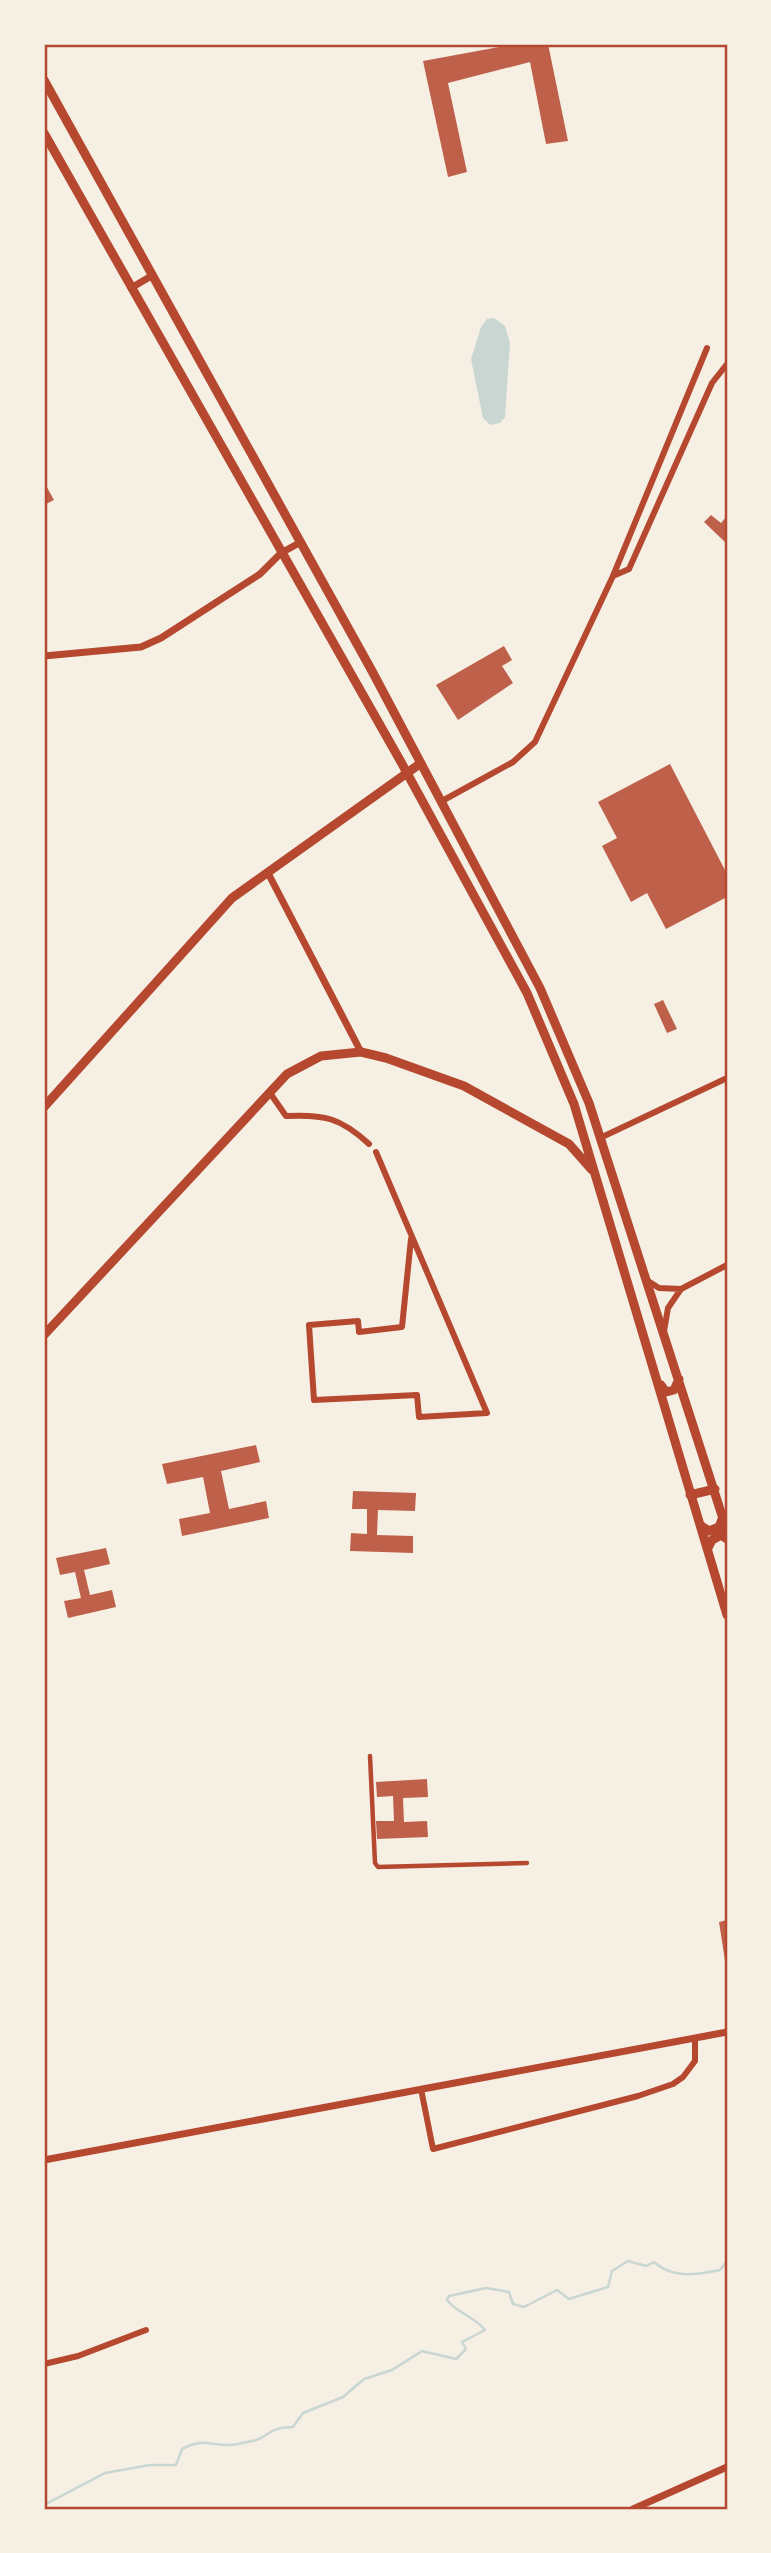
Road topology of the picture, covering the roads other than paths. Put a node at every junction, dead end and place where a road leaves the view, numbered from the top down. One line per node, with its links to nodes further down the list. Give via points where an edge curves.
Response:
1 (44, 80): 3 (main road)
2 (44, 133): 4 (main road)
3 (153, 275): 4 (street); 9 (main road)
4 (131, 288): 10 (main road)
5 (707, 348): 7 (street)
6 (727, 364): 8 (street)
7 (699, 372): 8 (street); 11 (street)
8 (712, 383): 11 (street, via 629,569)
9 (301, 542): 10 (street); 13 (main road)
10 (281, 553): 12 (street, via 260,574 142,647); 14 (main road)
11 (613, 576): 15 (street, via 535,742 513,762)
12 (44, 656)
13 (421, 763): 14 (main road); 15 (main road)
14 (408, 774): 16 (main road); 24 (main road, via 527,993 574,1104)
15 (442, 800): 21 (main road, via 540,988)
16 (268, 873): 17 (street); 20 (main road, via 232,898)
17 (361, 1052): 19 (main road, via 321,1056 287,1074); 23 (main road, via 464,1086)
18 (727, 1078): 21 (street)
19 (270, 1093): 22 (street, via 286,1115 322,1115 350,1127); 32 (main road)
20 (44, 1107)
21 (601, 1142): 24 (main road); 29 (main road)
22 (369, 1144)
23 (569, 1144): 24 (main road); 26 (main road)
24 (588, 1150): 26 (main road)
25 (376, 1152): 27 (street)
26 (596, 1174): 34 (main road)
27 (411, 1239): 27 (street, via 422,1264 487,1413 419,1417 416,1395 314,1400 309,1325 358,1321 359,1332 402,1327)
28 (727, 1265): 30 (street)
29 (648, 1281): 30 (street, via 659,1288); 31 (main road)
30 (681, 1289): 31 (street, via 668,1308)
31 (664, 1331): 33 (main road)
32 (44, 1335)
33 (679, 1378): 34 (main road, via 674,1390 666,1392); 35 (main road)
34 (658, 1381): 36 (main road)
35 (715, 1489): 36 (main road); 37 (main road)
36 (690, 1495): 38 (main road)
37 (723, 1517): 38 (main road, via 719,1527 709,1531); 39 (main road)
38 (699, 1524): 41 (main road)
39 (727, 1531)
40 (727, 1539): 41 (main road, via 721,1535)
41 (708, 1548): 42 (main road)
42 (727, 1615)
43 (370, 1756): 44 (street, via 378,1867)
44 (527, 1863)
45 (727, 2032): 46 (street)
46 (695, 2038): 47 (street); 47 (street, via 695,2061 673,2084 433,2149)
47 (421, 2089): 48 (street)
48 (44, 2160)
49 (146, 2330): 50 (street)
50 (44, 2364)
51 (727, 2467): 52 (street)
52 (633, 2509)

